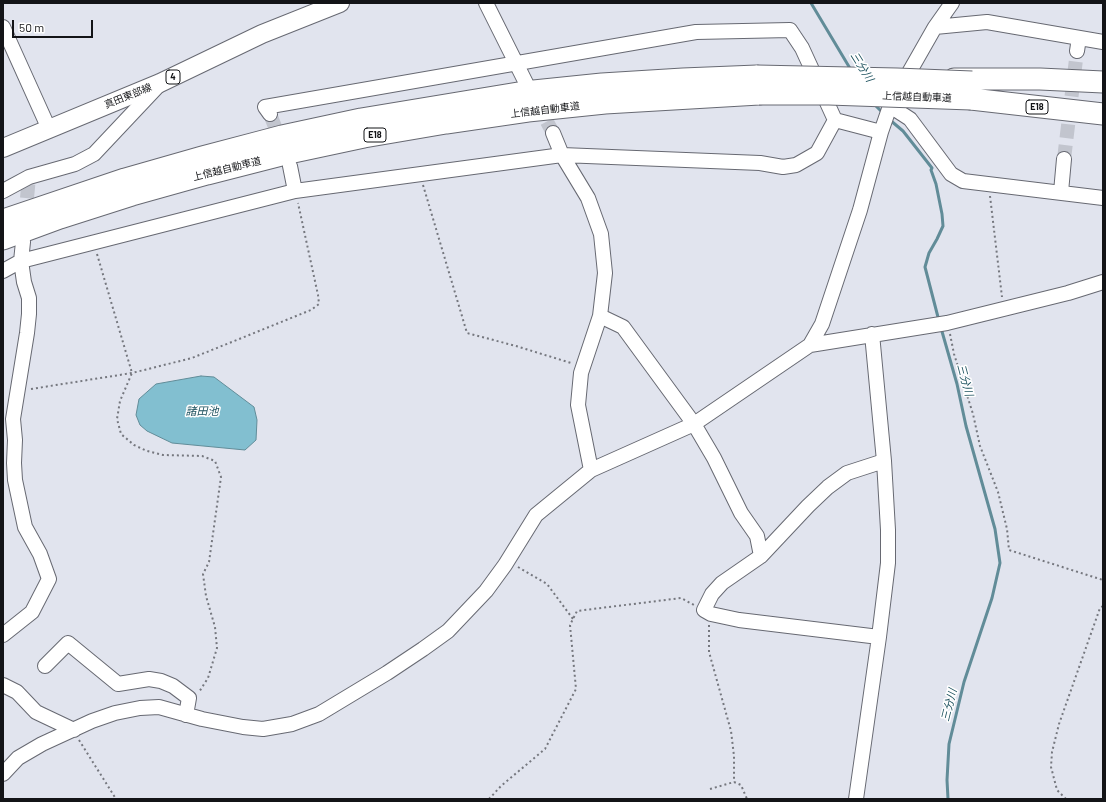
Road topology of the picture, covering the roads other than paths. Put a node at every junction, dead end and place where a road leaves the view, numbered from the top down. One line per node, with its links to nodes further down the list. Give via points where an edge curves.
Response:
1 (340, 3): 9 (main road, 真田東部線 / 4, via 262,34)
2 (486, 3): 7 (street)
3 (952, 3): 5 (street)
4 (3, 27): 20 (street)
5 (935, 27): 6 (street, via 987,22 1078,44); 14 (street)
6 (1103, 42)
7 (516, 63): 10 (street); 16 (street, via 265,107); 19 (street, via 696,32 790,30 802,48)
8 (1103, 82): 12 (highway, via 1040,79)
9 (160, 83): 20 (main road, 真田東部線 / 4); 27 (street, via 94,154 75,164 29,177)
10 (526, 83)
11 (758, 85): 12 (highway, 上信越自動車道 / E18, bridge, via 934,80); 12 (highway, 上信越自動車道 / E18, bridge, via 829,94); 31 (highway, 上信越自動車道 / E18, via 684,79 602,84 524,92 361,119 282,136 125,178); 32 (highway, 上信越自動車道 / E18, via 528,111 364,137 289,153 132,195 60,218)
12 (971, 86): 13 (highway, 上信越自動車道 / E18); 15 (highway, 上信越自動車道 / E18)
13 (1103, 96)
14 (890, 106): 21 (street); 29 (street, via 910,119 951,174 963,181)
15 (1034, 106): 17 (highway, 上信越自動車道 / E18); 18 (highway)
16 (270, 114)
17 (1103, 114)
18 (1103, 118)
19 (835, 120): 21 (street); 24 (street, via 817,153 796,165 784,167 760,163)
20 (49, 129): 23 (main road, 真田東部線 / 4)
21 (881, 132): 38 (street, via 860,210 825,317)
22 (553, 133): 24 (street)
23 (3, 148)
24 (562, 155): 28 (street); 36 (street, via 588,198 601,234 605,273)
25 (1064, 159): 29 (street)
26 (290, 166): 28 (street)
27 (3, 191)
28 (295, 191): 33 (street)
29 (1061, 192): 30 (street)
30 (1103, 198)
31 (3, 220)
32 (13, 240): 33 (street)
33 (22, 261): 34 (street); 43 (street, via 29,298 29,314 13,419 15,480 25,527 40,554 48,579 32,612)
34 (3, 271)
35 (1103, 282): 37 (street, via 947,323)
36 (600, 316): 39 (street, via 623,327); 41 (street, via 581,373 578,405)
37 (872, 334): 38 (street); 40 (street)
38 (810, 345): 39 (street)
39 (694, 424): 41 (street); 42 (street, via 741,513 757,536)
40 (884, 461): 42 (street, via 847,473 828,487); 44 (street, via 888,563)
41 (591, 470): 47 (street, via 536,515 486,592 448,631 319,714 292,724 263,729)
42 (762, 556): 44 (street, via 712,594 708,612 739,620)
43 (3, 635)
44 (879, 637): 50 (street)
45 (45, 666): 47 (street, via 68,643 118,684 140,680 161,681 173,686 189,698)
46 (3, 685): 48 (street, via 17,692 36,712)
47 (186, 715): 48 (street, via 159,707 140,708 115,713)
48 (74, 730): 49 (street, via 18,758)
49 (3, 774)
50 (856, 799)

